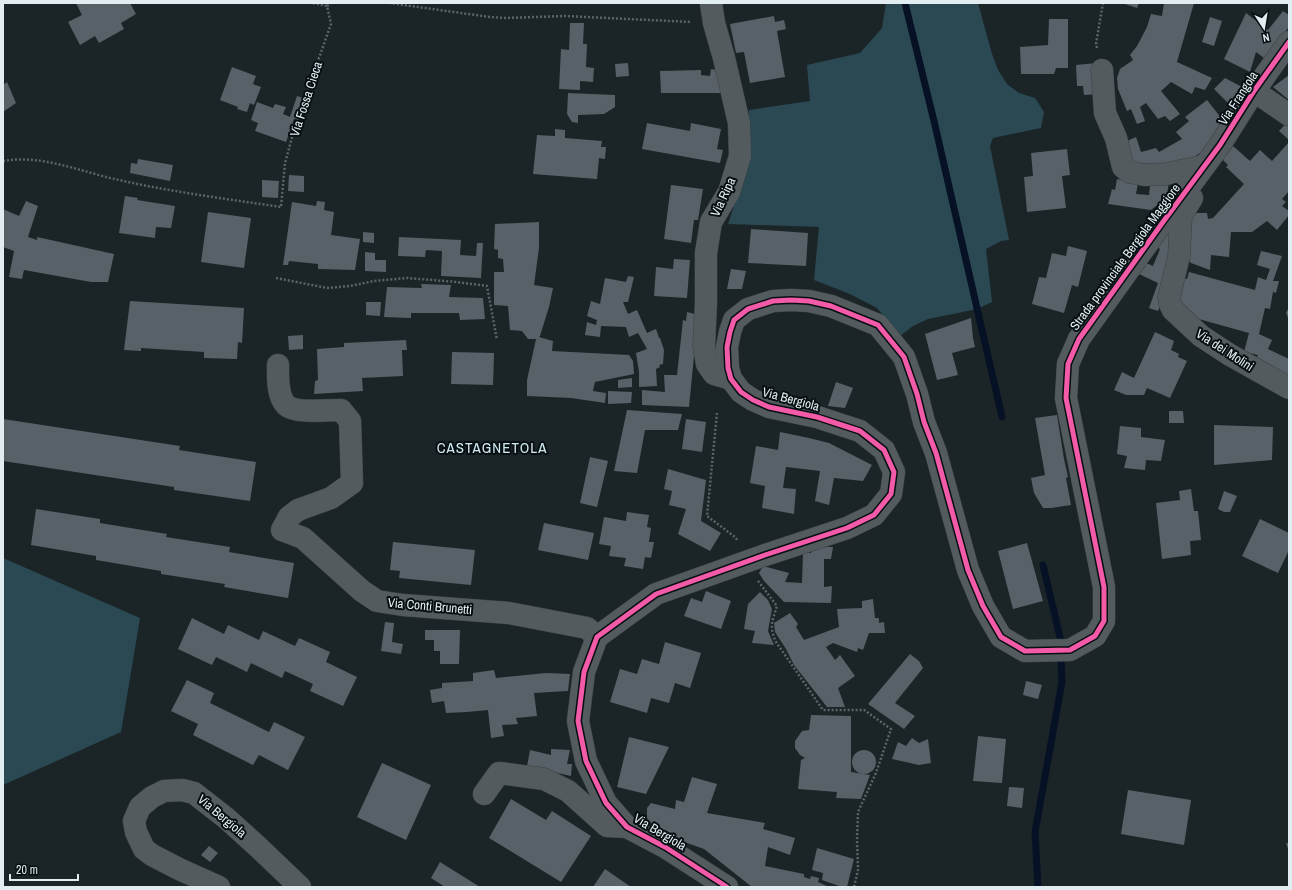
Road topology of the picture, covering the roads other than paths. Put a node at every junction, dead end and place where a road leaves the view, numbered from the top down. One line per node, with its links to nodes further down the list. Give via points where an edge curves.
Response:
1 (712, 13): 8 (street, Via Ripa, via 739,123 740,156 729,192 711,222 706,253 704,346 708,364 714,374)
2 (1289, 42): 4 (street, Via Frangola)
3 (1102, 70): 6 (street, via 1105,113 1116,138 1123,167 1129,172 1144,175 1166,174)
4 (1254, 91): 5 (street); 6 (street, Via Frangola)
5 (1289, 115)
6 (1204, 166): 8 (street, Strada provinciale Bergiola Maggiore, via 1079,339 1068,364 1066,398 1104,587 1104,621 1095,636 1070,650 1024,651 1002,637 983,606 968,570 936,452 904,357 878,325 831,306 809,301 773,301 748,309 734,320 730,332 727,347); 9 (street, Via dei Molini, via 1205,176 1182,216 1179,256 1169,297 1170,304 1173,310 1201,336)
7 (278, 365): 10 (street, Via Conti Brunetti, via 278,382 281,397 286,405 300,410 342,410 350,421 352,483 330,498 298,510 289,517 282,530 302,538 377,601 509,613 586,628)
8 (731, 380): 10 (street, Via Bergiola, via 741,392 768,407 817,417 860,431 884,450 894,472 891,494 874,516 847,528 656,594)
9 (1289, 388)
10 (598, 638): 12 (street, Via Bergiola, via 584,672 578,721 586,761 606,803)
11 (484, 794): 12 (street, via 499,773 544,779 568,791 607,826)
12 (627, 827): 15 (street, Via Bergiola, via 665,847)
13 (219, 887): 14 (street, Via Bergiola, via 152,855 144,848 134,821 140,807 164,791 182,790 194,793 226,818)
14 (300, 887)
15 (727, 887)

